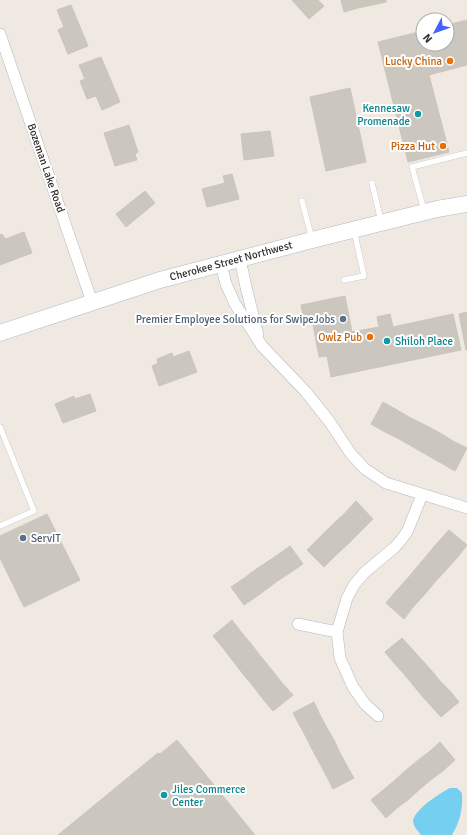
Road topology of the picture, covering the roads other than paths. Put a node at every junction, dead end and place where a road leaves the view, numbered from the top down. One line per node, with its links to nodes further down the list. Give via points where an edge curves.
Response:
1 (0, 35): 13 (street, Bozeman Lake Road)
2 (467, 153): 6 (lane, via 412,167)
3 (372, 183): 7 (lane)
4 (302, 201): 9 (lane)
5 (467, 204): 6 (main road, Cherokee Street Northwest)
6 (424, 212): 7 (main road, Cherokee Street Northwest)
7 (382, 223): 8 (main road, Cherokee Street Northwest)
8 (354, 230): 9 (main road, Cherokee Street Northwest); 12 (lane, via 364,276)
9 (312, 240): 10 (main road, Cherokee Street Northwest)
10 (240, 259): 11 (main road, Cherokee Street Northwest); 15 (street)
11 (221, 264): 13 (main road, Cherokee Street Northwest); 15 (street, via 234,304)
12 (344, 280)
13 (92, 302): 14 (main road, Cherokee Street Northwest)
14 (0, 333)
15 (262, 346): 17 (street, via 306,392 351,454 365,468 386,483)
16 (0, 427): 19 (lane, via 34,511)
17 (422, 495): 18 (street); 21 (street, via 407,532 401,540 354,585 347,598)
18 (467, 508)
19 (0, 526)
20 (298, 624): 21 (street)
21 (338, 632): 22 (street, via 340,658 353,687 365,704)
22 (378, 716)

